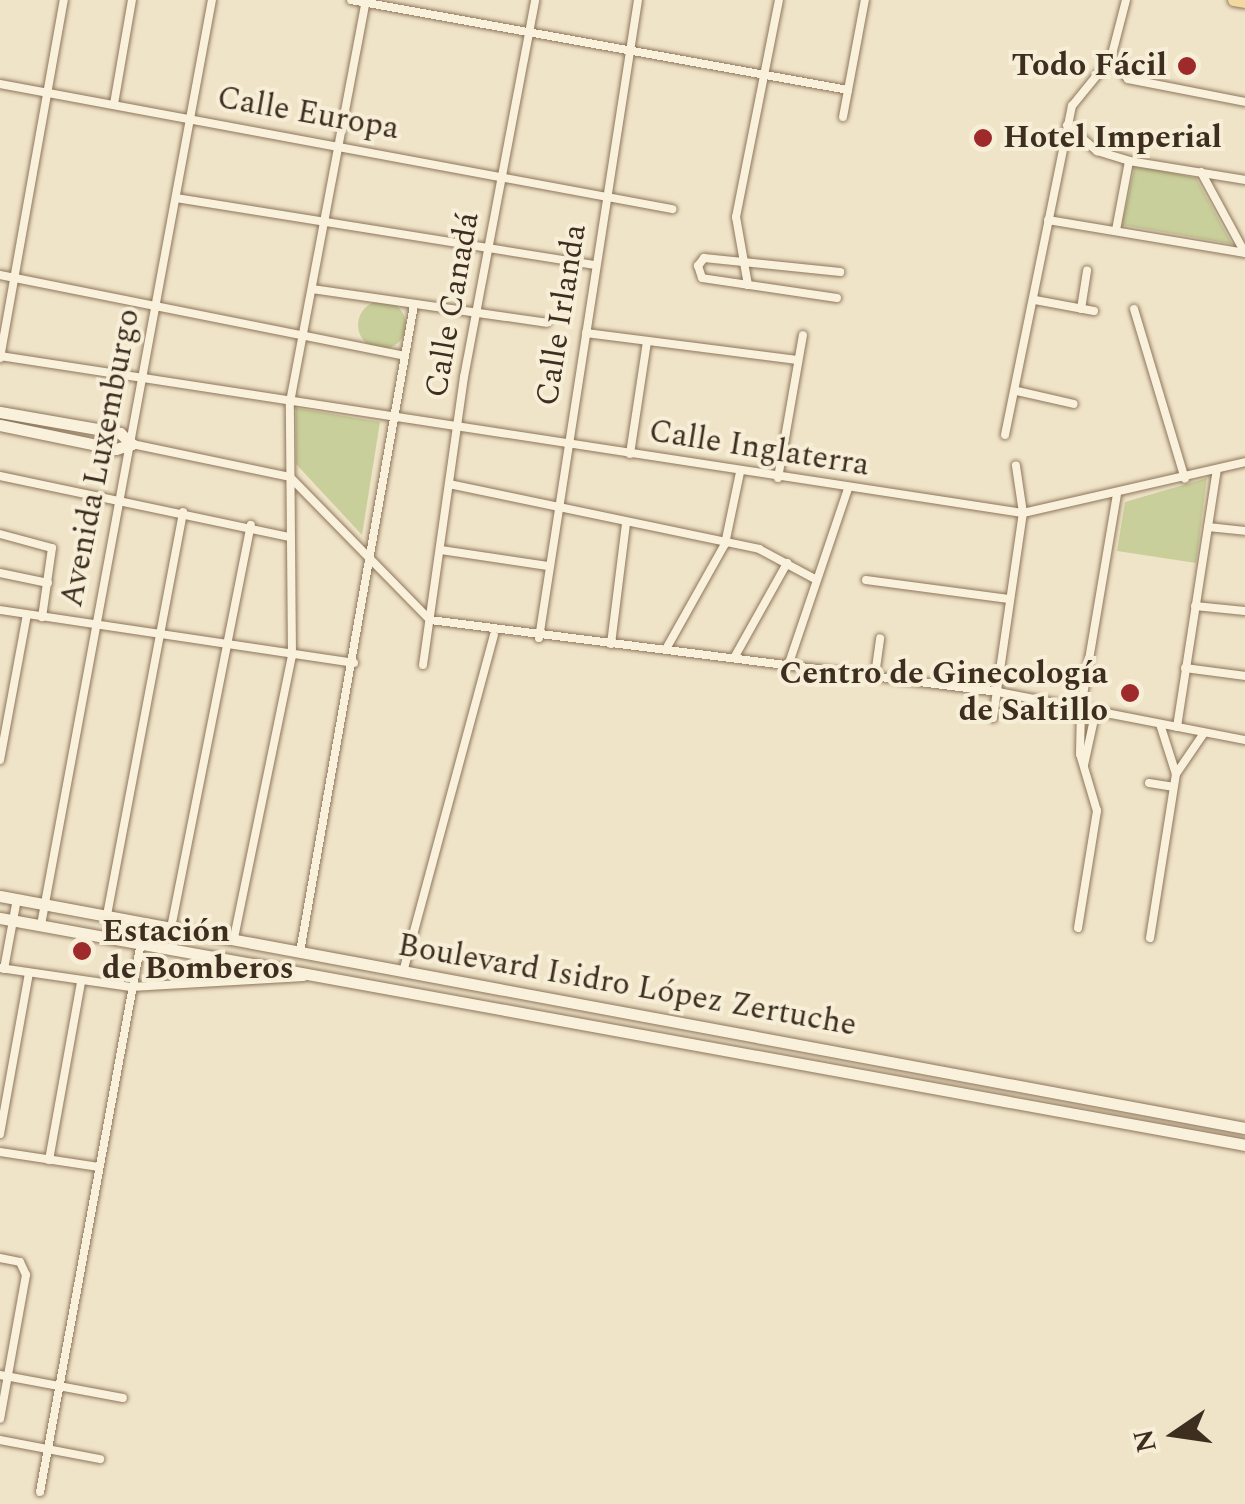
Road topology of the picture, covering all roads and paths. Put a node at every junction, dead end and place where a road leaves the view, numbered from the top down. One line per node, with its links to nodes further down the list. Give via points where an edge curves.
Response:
1 (64, 0): 19 (street)
2 (132, 0): 21 (street)
3 (212, 0): 23 (street, Avenida Luxemburgo)
4 (352, 0): 11 (street)
5 (536, 0): 13 (street, Calle Canadá)
6 (638, 0): 14 (street, Calle Irlanda)
7 (778, 0): 16 (street)
8 (865, 0): 18 (street)
9 (1126, 0): 15 (street)
10 (1234, 0): 12 (main road)
11 (366, 1): 13 (street); 25 (street)
12 (1245, 2)
13 (529, 32): 14 (street); 28 (street, Calle Canadá)
14 (629, 52): 16 (street); 30 (street, Calle Irlanda)
15 (1111, 58): 20 (street, via 1128,79); 24 (street, via 1079,92)
16 (763, 76): 18 (street); 38 (street, via 736,217)
17 (0, 84): 19 (street, Calle Europa)
18 (848, 90): 22 (street)
19 (47, 94): 21 (street, Calle Europa); 44 (street)
20 (1245, 102)
21 (114, 104): 23 (street, Calle Europa)
22 (843, 117)
23 (190, 118): 25 (street, Calle Europa); 31 (street, Avenida Luxemburgo)
24 (1067, 125): 26 (street, via 1097,151); 33 (street)
25 (339, 144): 28 (street, Calle Europa); 34 (street)
26 (1130, 161): 27 (street); 35 (street)
27 (1201, 172): 29 (street); 37 (street)
28 (503, 176): 30 (street, Calle Europa); 36 (street, Calle Canadá)
29 (1245, 180)
30 (607, 195): 32 (street, Calle Europa); 39 (street, Calle Irlanda)
31 (176, 198): 34 (street); 51 (street, Avenida Luxemburgo)
32 (672, 208)
33 (1048, 220): 35 (street); 49 (street)
34 (324, 224): 36 (street); 46 (street)
35 (1116, 230): 37 (street)
36 (488, 248): 39 (street); 55 (street, Calle Canadá)
37 (1245, 253)
38 (744, 263): 40 (street); 45 (street); 45 (street, via 702,258 697,272)
39 (594, 265): 57 (street, Calle Irlanda)
40 (806, 269): 42 (street); 47 (street)
41 (1087, 270): 52 (street)
42 (840, 272)
43 (0, 275): 44 (street)
44 (14, 277): 51 (street); 62 (street)
45 (748, 285): 47 (street)
46 (312, 289): 50 (street); 59 (street)
47 (803, 293): 48 (street)
48 (836, 298)
49 (1035, 300): 52 (street); 65 (street)
50 (414, 304): 55 (street); 61 (street)
51 (156, 308): 59 (street); 64 (street, Avenida Luxemburgo)
52 (1081, 309): 54 (street)
53 (1134, 309): 83 (street)
54 (1094, 310)
55 (475, 314): 56 (street); 71 (street, Calle Canadá)
56 (547, 323)
57 (586, 333): 60 (street); 74 (street, Calle Irlanda)
58 (803, 335): 63 (street)
59 (302, 336): 61 (street); 66 (street)
60 (647, 340): 63 (street); 75 (street)
61 (405, 356): 69 (street)
62 (0, 357): 64 (street, Calle Inglaterra)
63 (798, 360): 82 (street)
64 (142, 380): 66 (street, Calle Inglaterra); 73 (street, Avenida Luxemburgo)
65 (1017, 391): 67 (street); 72 (street)
66 (290, 402): 69 (street, Calle Inglaterra); 81 (street)
67 (1074, 404)
68 (0, 412): 73 (main road, via 120,433)
69 (392, 420): 71 (street, Calle Inglaterra); 99 (street)
70 (0, 425): 73 (main road, via 116,449)
71 (457, 428): 74 (street, Calle Inglaterra); 84 (street, Calle Canadá)
72 (1004, 436)
73 (132, 444): 81 (street); 87 (street, Avenida Luxemburgo)
74 (567, 444): 75 (street, Calle Inglaterra); 88 (street, Calle Irlanda)
75 (630, 454): 79 (street, Calle Inglaterra)
76 (1245, 462): 78 (street, Calle Inglaterra)
77 (1016, 466): 90 (street)
78 (1217, 469): 83 (street, Calle Inglaterra); 93 (street)
79 (740, 472): 82 (street, Calle Inglaterra); 97 (street)
80 (0, 476): 87 (street)
81 (290, 477): 96 (street); 99 (street)
82 (778, 478): 85 (street, Calle Inglaterra)
83 (1186, 479): 86 (street, Calle Inglaterra)
84 (449, 484): 88 (street); 98 (street, Calle Canadá)
85 (848, 490): 90 (street, Calle Inglaterra); 103 (street)
86 (1117, 495): 90 (street, Calle Inglaterra); 130 (street)
87 (119, 497): 89 (street); 113 (street, Avenida Luxemburgo)
88 (558, 506): 92 (street); 101 (street, Calle Irlanda)
89 (183, 512): 91 (street); 115 (street)
90 (1023, 513): 106 (street)
91 (251, 524): 96 (street); 119 (street)
92 (626, 524): 97 (street); 118 (street)
93 (1208, 527): 94 (street); 107 (street)
94 (1245, 531)
95 (0, 534): 105 (street, via 53,553)
96 (290, 537): 121 (street)
97 (725, 544): 100 (street); 120 (street)
98 (441, 550): 101 (street); 112 (street, Calle Canadá)
99 (370, 561): 112 (street); 123 (street)
100 (787, 563): 103 (street); 122 (street)
101 (548, 566): 116 (street, Calle Irlanda)
102 (0, 572): 105 (street)
103 (816, 579): 124 (street)
104 (866, 580): 106 (street)
105 (48, 583): 111 (street)
106 (1010, 599): 129 (street)
107 (1195, 606): 109 (street); 126 (street)
108 (0, 610): 110 (street)
109 (1245, 611)
110 (28, 615): 111 (street); 139 (street)
111 (42, 617): 113 (street)
112 (430, 620): 114 (street); 125 (street, Calle Canadá)
113 (95, 623): 115 (street); 146 (street, Avenida Luxemburgo)
114 (494, 634): 116 (street); 157 (street)
115 (164, 635): 119 (street); 147 (street)
116 (540, 638): 118 (street)
117 (880, 638): 127 (street)
118 (611, 644): 120 (street)
119 (228, 646): 121 (street); 150 (street)
120 (666, 650): 122 (street)
121 (292, 656): 123 (street); 152 (street)
122 (734, 658): 124 (street)
123 (354, 663): 155 (street)
124 (789, 663): 127 (street)
125 (423, 665)
126 (1185, 668): 128 (street); 134 (street)
127 (874, 675): 129 (street)
128 (1245, 676)
129 (998, 692): 130 (street); 132 (street)
130 (1081, 707): 131 (street); 136 (street)
131 (1096, 710): 133 (street); 137 (street)
132 (993, 718)
133 (1160, 724): 134 (street); 141 (street)
134 (1177, 727): 135 (street)
135 (1204, 733): 138 (street); 141 (street)
136 (1080, 736): 137 (street); 140 (street)
137 (1091, 738): 140 (street)
138 (1245, 740)
139 (0, 760)
140 (1084, 765): 151 (street, via 1097,811)
141 (1176, 774): 143 (street)
142 (1149, 782): 143 (street)
143 (1173, 787): 153 (street)
144 (0, 896): 145 (main road, Boulevard Isidro López Zertuche)
145 (16, 899): 146 (main road, Boulevard Isidro López Zertuche); 148 (street)
146 (44, 904): 147 (main road, Boulevard Isidro López Zertuche); 149 (street, Avenida Luxemburgo)
147 (107, 916): 150 (main road, Boulevard Isidro López Zertuche)
148 (6, 919): 149 (main road, Boulevard Isidro López Zertuche); 156 (street)
149 (41, 925): 154 (main road, Boulevard Isidro López Zertuche)
150 (171, 928): 152 (main road, Boulevard Isidro López Zertuche)
151 (1078, 928)
152 (234, 938): 155 (main road, Boulevard Isidro López Zertuche)
153 (1150, 938)
154 (140, 942): 159 (main road, Boulevard Isidro López Zertuche); 161 (street)
155 (300, 952): 157 (main road, Boulevard Isidro López Zertuche)
156 (2, 968): 158 (street)
157 (402, 972): 162 (main road, Boulevard Isidro López Zertuche)
158 (29, 973): 160 (street); 169 (street)
159 (332, 975): 161 (street); 163 (main road, Boulevard Isidro López Zertuche)
160 (81, 982): 161 (street); 172 (street)
161 (131, 987): 173 (street)
162 (556, 1001): 163 (main road); 164 (main road, Boulevard Isidro López Zertuche)
163 (552, 1016): 165 (main road, Boulevard Isidro López Zertuche)
164 (705, 1028): 165 (main road); 166 (main road, Boulevard Isidro López Zertuche)
165 (702, 1044): 167 (main road, Boulevard Isidro López Zertuche)
166 (834, 1052): 167 (main road); 168 (main road, Boulevard Isidro López Zertuche)
167 (831, 1068): 170 (main road, Boulevard Isidro López Zertuche)
168 (1245, 1128)
169 (0, 1134)
170 (1245, 1144)
171 (0, 1152): 172 (street)
172 (49, 1160): 173 (street)
173 (99, 1167): 176 (street)
174 (0, 1258): 175 (street, via 20,1262 26,1274)
175 (4, 1375): 176 (street); 178 (street)
176 (59, 1386): 177 (street); 180 (street)
177 (124, 1398)
178 (0, 1420)
179 (0, 1440): 180 (street)
180 (46, 1449): 181 (street); 182 (street)
181 (100, 1458)
182 (40, 1492)

